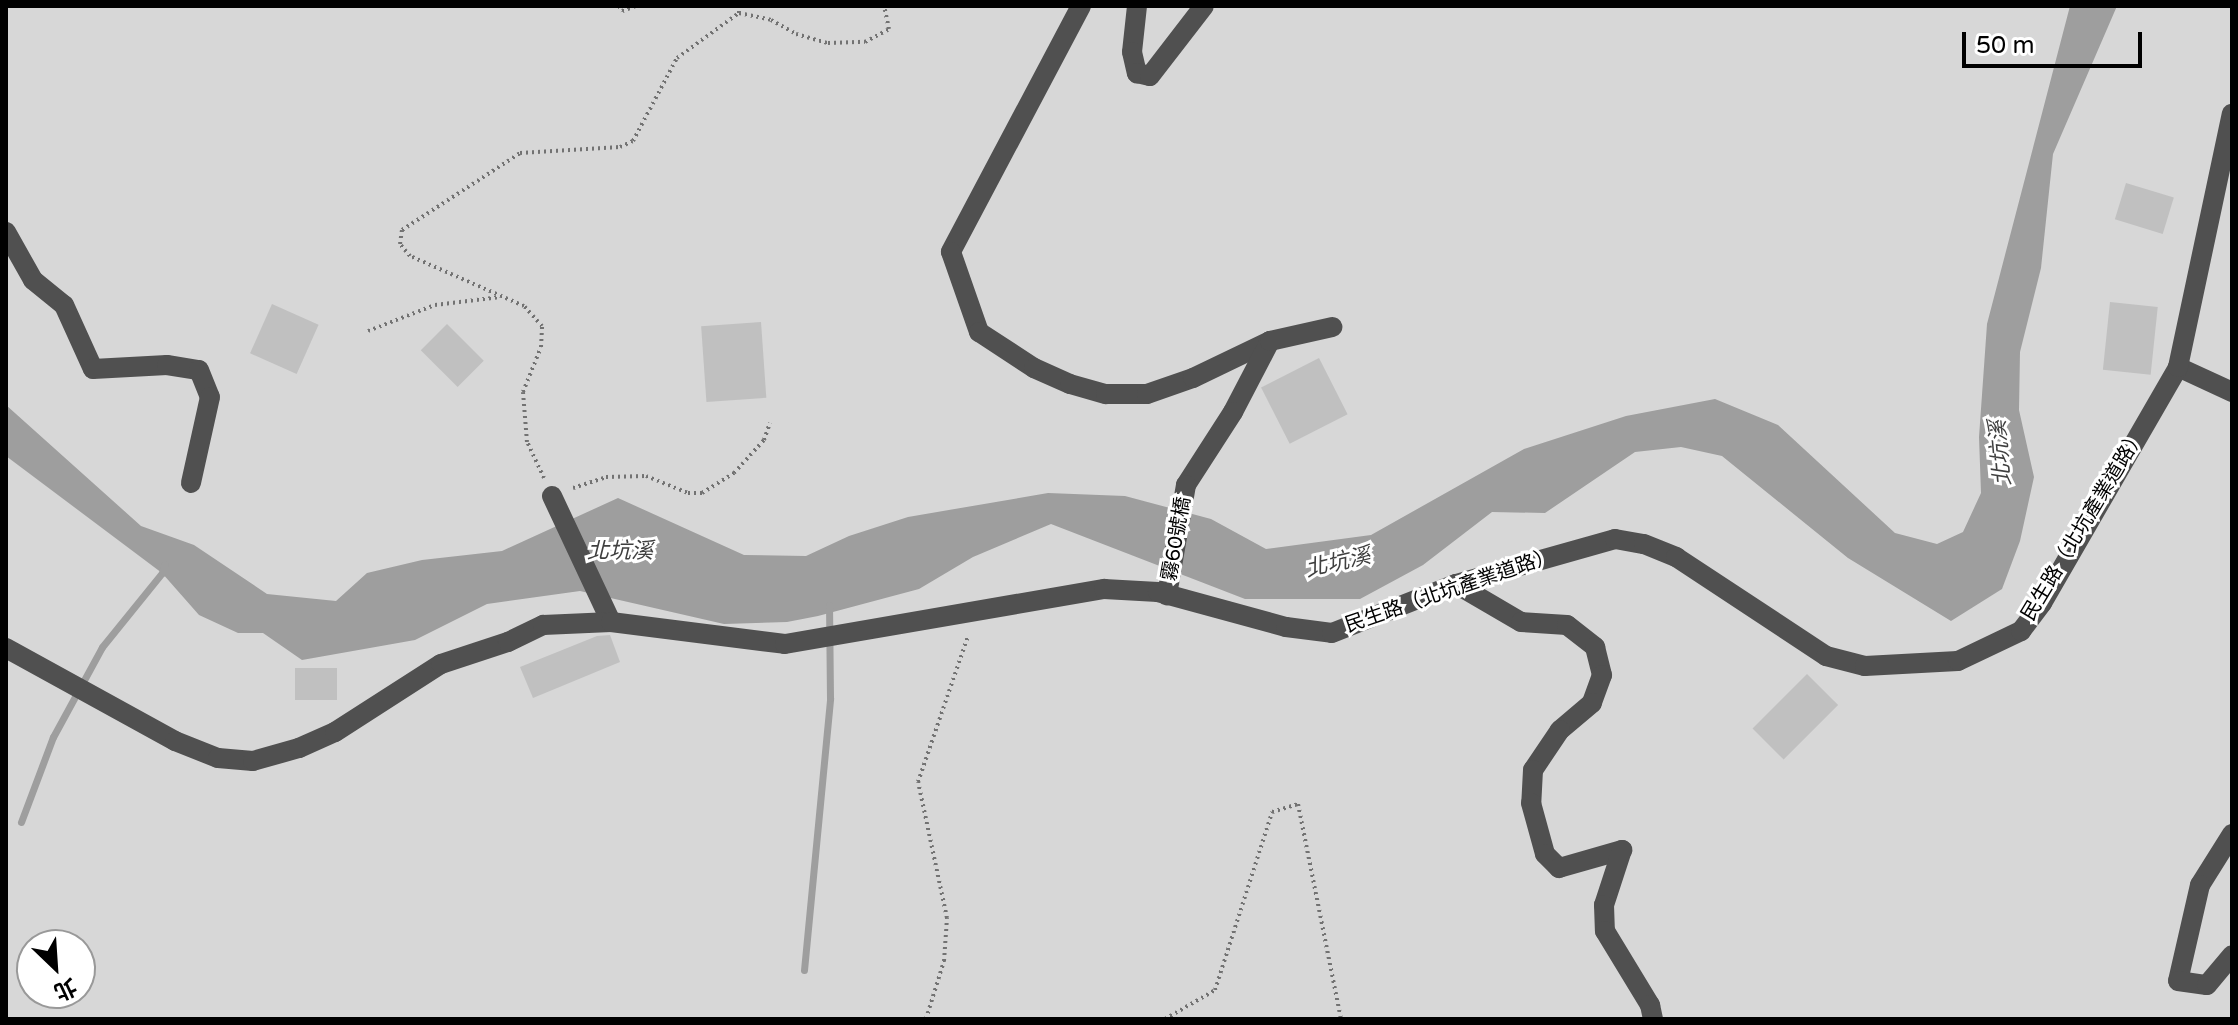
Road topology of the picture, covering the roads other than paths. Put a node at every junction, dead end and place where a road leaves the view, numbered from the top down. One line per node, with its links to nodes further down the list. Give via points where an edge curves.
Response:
1 (1081, 6): 7 (street, via 951,252 979,332 1034,368 1106,394 1147,394)
2 (1137, 6): 3 (street, via 1132,52 1137,73 1150,76)
3 (1204, 6)
4 (2232, 114): 8 (street, 民生路（北坑產業道路）)
5 (6, 232): 10 (street, via 33,280 64,305 93,369 167,365 199,370 210,397)
6 (1332, 327): 7 (street)
7 (1270, 341): 13 (street, 霧60號橋, via 1186,485)
8 (2178, 367): 9 (street); 12 (street, 民生路（北坑產業道路）, via 2042,603 2021,631 1958,661 1865,666 1826,656 1676,557 1615,539)
9 (2232, 392)
10 (191, 483)
11 (552, 495): 14 (street)
12 (1456, 584): 13 (street, 民生路（北坑產業道路）, via 1332,633 1286,627); 18 (street, via 1521,622 1567,625 1595,647 1602,675 1592,703 1560,730 1533,770 1531,803 1545,854 1559,868 1622,850 1604,905 1605,931 1650,1005)
13 (1167, 594): 15 (street, 民生路（北坑產業道路）, via 1104,589 785,644 611,622 543,625 441,664 335,732 253,761 218,758 175,741)
14 (610, 620)
15 (6, 648)
16 (2232, 834): 17 (street, via 2200,885 2178,981 2207,985)
17 (2232, 955)
18 (1653, 1019)

